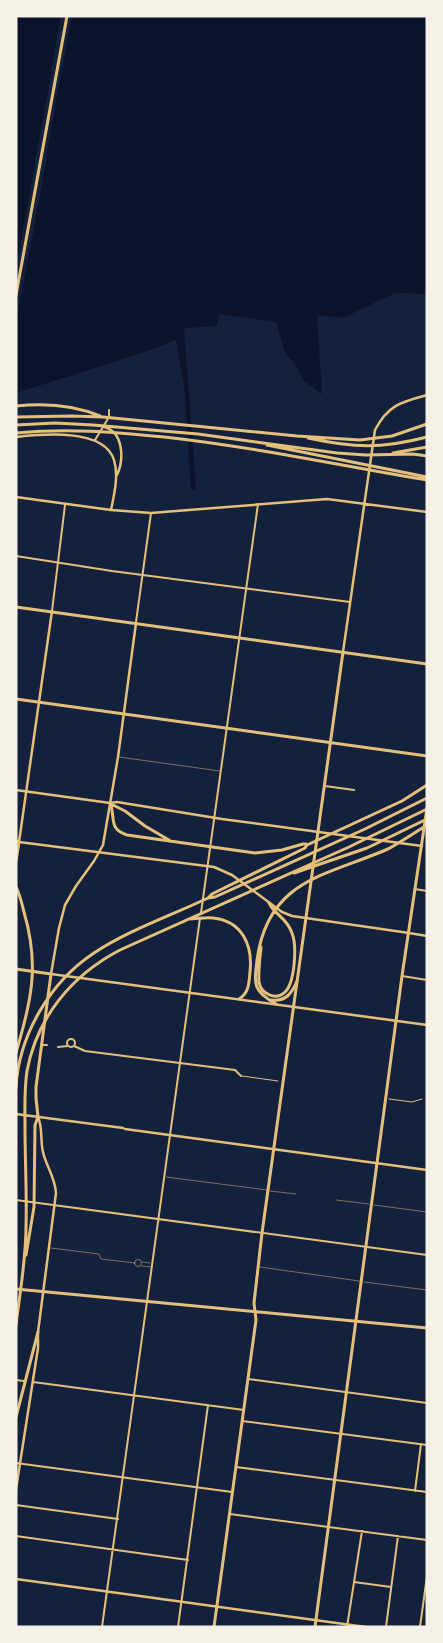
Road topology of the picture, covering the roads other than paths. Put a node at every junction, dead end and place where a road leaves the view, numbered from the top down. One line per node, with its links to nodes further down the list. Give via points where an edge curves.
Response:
1 (66, 16): 2 (main road)
2 (16, 295)
3 (427, 395): 26 (street, via 400,403 388,411 375,430)
4 (16, 406): 6 (main road, via 50,405 88,411)
5 (16, 417): 6 (main road)
6 (103, 417): 12 (main road)
7 (108, 419): 10 (street)
8 (427, 424): 12 (main road, via 392,436 360,440)
9 (16, 426): 10 (street); 16 (main road, via 93,424)
10 (103, 427): 15 (street); 21 (street, via 112,431 119,441 122,453)
11 (16, 433): 20 (main road, via 84,430 226,444)
12 (297, 436): 14 (main road, via 357,447 403,444)
13 (16, 437): 15 (street, via 74,436)
14 (427, 437)
15 (95, 440): 21 (street, via 111,453)
16 (254, 442): 18 (main road); 20 (main road)
17 (427, 447): 18 (main road)
18 (385, 454): 19 (main road)
19 (427, 456)
20 (382, 470): 22 (main road)
21 (116, 477): 27 (street)
22 (427, 479)
23 (16, 497): 24 (street)
24 (65, 504): 27 (street); 31 (street)
25 (258, 504): 26 (street, via 326,499); 29 (street); 33 (street)
26 (364, 504): 28 (street); 34 (street)
27 (111, 510): 29 (street)
28 (427, 512)
29 (151, 513): 32 (street)
30 (16, 556): 31 (street)
31 (57, 562): 32 (street); 36 (street)
32 (142, 575): 33 (street); 37 (street)
33 (245, 588): 34 (street); 38 (street)
34 (350, 602): 39 (street)
35 (16, 606): 36 (main road)
36 (52, 612): 37 (main road); 42 (street)
37 (136, 624): 38 (main road); 43 (street)
38 (239, 638): 39 (main road); 44 (street)
39 (343, 652): 40 (main road); 45 (main road)
40 (427, 664)
41 (16, 699): 42 (main road)
42 (39, 702): 43 (main road); 53 (street)
43 (124, 714): 44 (main road); 47 (street)
44 (226, 728): 45 (main road); 48 (street)
45 (331, 742): 46 (main road); 49 (main road)
46 (427, 756)
47 (118, 757): 48 (lane); 55 (street)
48 (220, 772): 57 (street)
49 (325, 786): 52 (street); 60 (main road)
50 (425, 787): 63 (main road, via 402,801)
51 (16, 790): 53 (street)
52 (354, 790)
53 (26, 792): 55 (street); 61 (street)
54 (427, 798): 73 (main road, via 338,842)
55 (110, 803): 57 (street); 62 (main road); 62 (main road, via 114,824 120,832); 66 (street)
56 (427, 808): 64 (main road); 69 (main road)
57 (214, 818): 60 (street); 68 (street)
58 (427, 819): 69 (main road, via 367,848)
59 (427, 824): 79 (main road, via 389,848 305,882 285,899 272,916)
60 (318, 832): 64 (street); 76 (main road)
61 (18, 842): 66 (street); 67 (main road)
62 (172, 842): 63 (main road, via 262,853)
63 (307, 844): 73 (main road, via 305,848)
64 (422, 846): 65 (street); 71 (main road)
65 (427, 847)
66 (99, 853): 68 (street); 81 (street, via 65,904)
67 (16, 861)
68 (207, 866): 74 (street, via 227,872); 85 (street)
69 (286, 875): 75 (main road)
70 (16, 886): 97 (main road, via 29,930 33,958 31,994)
71 (415, 890): 72 (street); 77 (main road)
72 (427, 891)
73 (208, 898): 100 (main road, via 116,940 74,969 38,1014)
74 (269, 903): 76 (street, via 282,912); 79 (main road, via 284,918 293,934 295,953 290,986 280,996 261,989)
75 (194, 917): 87 (main road, via 218,918 233,925 247,942 251,962 247,990); 132 (main road, via 106,957 85,972 47,1017 36,1039 27,1072 25,1099 26,1235)
76 (306, 919): 77 (street); 84 (main road)
77 (409, 933): 78 (street); 82 (main road)
78 (427, 936)
79 (261, 945): 86 (main road, via 255,981 258,992)
80 (16, 969): 81 (main road)
81 (51, 974): 85 (street); 92 (main road)
82 (402, 976): 83 (street); 90 (main road)
83 (427, 980)
84 (297, 981): 86 (main road, via 293,991 284,999 274,1001); 89 (main road)
85 (190, 992): 87 (street); 99 (street)
86 (265, 998): 88 (main road)
87 (239, 999): 88 (street)
88 (276, 1004): 89 (street)
89 (294, 1007): 90 (street); 109 (main road)
90 (397, 1021): 91 (street); 110 (main road)
91 (427, 1025)
92 (42, 1044): 93 (street); 107 (main road, via 36,1098)
93 (47, 1045)
94 (68, 1046): 95 (street); 95 (street, via 68,1040 72,1039 76,1042); 96 (street)
95 (74, 1046): 99 (street, via 82,1050)
96 (59, 1047)
97 (16, 1053)
98 (16, 1062): 100 (main road)
99 (180, 1063): 101 (street, via 235,1070); 108 (street)
100 (17, 1070): 103 (main road)
101 (241, 1076): 102 (street)
102 (278, 1081)
103 (16, 1087)
104 (389, 1099): 105 (street, via 412,1102)
105 (422, 1099)
106 (16, 1114): 107 (street)
107 (38, 1117): 108 (street); 117 (street, via 43,1153 56,1185); 132 (main road, via 35,1125 34,1207)
108 (170, 1135): 109 (street); 112 (street)
109 (274, 1148): 110 (street); 113 (main road)
110 (378, 1163): 111 (street); 118 (main road)
111 (427, 1170)
112 (164, 1176): 113 (lane); 120 (street)
113 (268, 1190): 114 (lane); 121 (main road)
114 (296, 1194)
115 (16, 1200): 117 (street)
116 (336, 1200): 118 (lane)
117 (55, 1205): 120 (street); 123 (street)
118 (372, 1205): 119 (lane); 122 (main road)
119 (427, 1212)
120 (158, 1219): 121 (street); 127 (street)
121 (262, 1233): 122 (street); 130 (main road)
122 (366, 1247): 124 (street); 131 (main road)
123 (50, 1248): 126 (lane, via 99,1254 101,1258); 135 (street)
124 (427, 1255)
125 (142, 1262): 126 (lane, via 138,1260); 127 (lane); 128 (lane)
126 (135, 1263): 128 (lane)
127 (152, 1263): 129 (street)
128 (141, 1266): 129 (lane)
129 (152, 1267): 136 (street)
130 (259, 1267): 131 (lane); 137 (main road)
131 (362, 1281): 134 (lane); 138 (main road)
132 (21, 1282): 139 (main road)
133 (16, 1289): 135 (main road)
134 (427, 1290)
135 (44, 1291): 136 (main road); 141 (street)
136 (147, 1301): 137 (main road); 147 (street)
137 (255, 1311): 138 (main road); 142 (main road)
138 (356, 1321): 140 (main road); 146 (main road)
139 (16, 1324)
140 (427, 1328)
141 (38, 1332): 144 (main road); 145 (street)
142 (248, 1379): 146 (street); 150 (main road)
143 (16, 1380): 144 (street)
144 (24, 1381): 151 (main road)
145 (33, 1382): 147 (street); 156 (street)
146 (347, 1392): 148 (street); 153 (main road)
147 (135, 1396): 149 (street); 158 (street)
148 (427, 1402)
149 (208, 1406): 150 (street); 160 (street)
150 (244, 1410): 152 (main road)
151 (16, 1417)
152 (242, 1421): 153 (street); 157 (main road)
153 (341, 1434): 154 (street); 159 (main road)
154 (421, 1444): 155 (street); 162 (street)
155 (427, 1445)
156 (18, 1463): 158 (street); 161 (street)
157 (236, 1467): 159 (street); 163 (main road)
158 (122, 1476): 160 (street); 167 (street)
159 (335, 1480): 162 (street); 168 (main road)
160 (197, 1487): 163 (street); 174 (street)
161 (16, 1489)
162 (415, 1491): 164 (street)
163 (233, 1492): 166 (main road)
164 (427, 1492)
165 (16, 1505): 167 (street)
166 (230, 1514): 168 (street); 181 (main road)
167 (118, 1519): 173 (street)
168 (328, 1527): 169 (street); 182 (main road)
169 (362, 1531): 171 (street); 177 (street)
170 (16, 1536): 173 (street)
171 (398, 1536): 172 (street); 178 (street)
172 (427, 1540)
173 (113, 1550): 174 (street); 179 (street)
174 (188, 1560): 180 (street)
175 (427, 1576): 190 (street)
176 (16, 1580): 179 (street)
177 (354, 1582): 178 (street); 183 (street)
178 (391, 1587): 189 (street)
179 (108, 1592): 180 (street); 184 (street)
180 (181, 1602): 181 (street); 185 (street)
181 (217, 1607): 182 (street); 186 (main road)
182 (316, 1620): 183 (street); 187 (main road)
183 (347, 1626): 188 (street)
184 (102, 1627)
185 (178, 1627)
186 (214, 1627)
187 (315, 1627)
188 (366, 1627)
189 (386, 1627)
190 (420, 1627)

